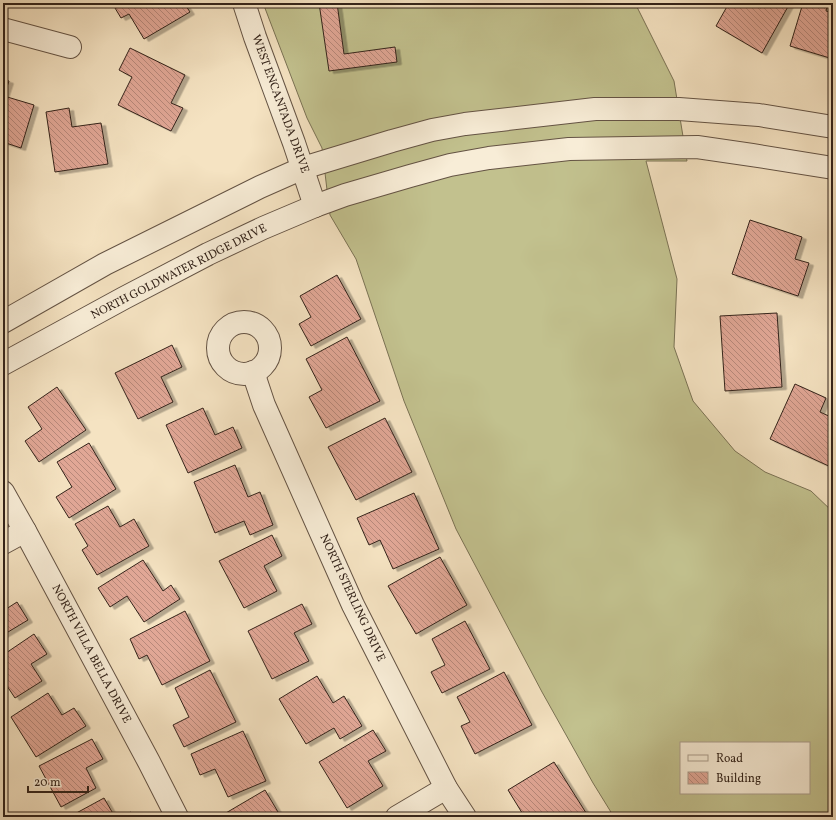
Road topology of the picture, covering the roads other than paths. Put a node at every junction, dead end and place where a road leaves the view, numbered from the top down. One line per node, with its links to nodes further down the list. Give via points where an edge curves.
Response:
1 (244, 3): 5 (street, WEST ENCANTADA DRIVE)
2 (3, 29): 3 (street)
3 (70, 47)
4 (833, 127): 5 (street, via 759,115 679,109 595,109 432,130)
5 (303, 168): 7 (street, WEST ENCANTADA DRIVE); 8 (street, via 106,264)
6 (833, 168): 7 (street, NORTH GOLDWATER RIDGE DRIVE, via 697,147 569,149 450,165)
7 (315, 206): 9 (street, NORTH GOLDWATER RIDGE DRIVE, via 208,254)
8 (3, 322)
9 (3, 364)
10 (253, 372): 14 (street, NORTH STERLING DRIVE, via 264,405 353,605)
11 (3, 492): 12 (street, NORTH VILLA BELLA DRIVE)
12 (25, 531): 13 (street); 15 (street, NORTH VILLA BELLA DRIVE)
13 (3, 543)
14 (446, 788): 16 (street); 17 (street, NORTH STERLING DRIVE)
15 (177, 817)
16 (396, 817)
17 (465, 817)

